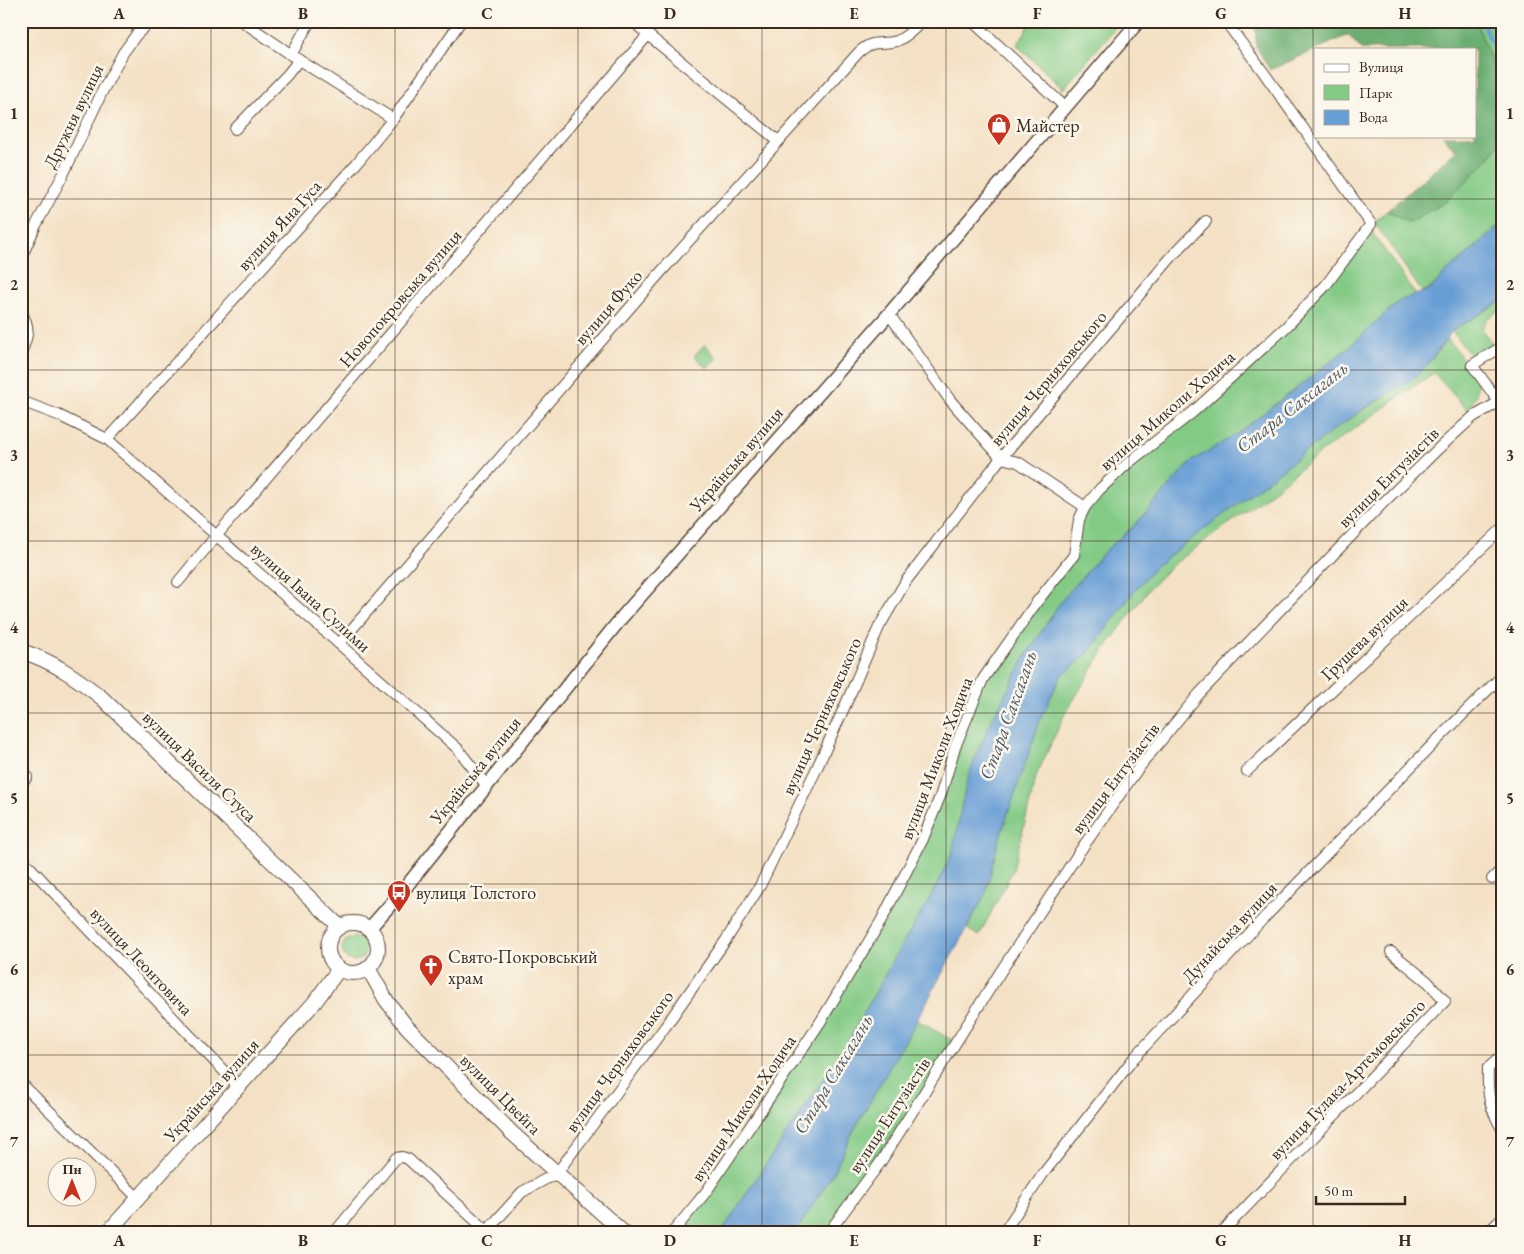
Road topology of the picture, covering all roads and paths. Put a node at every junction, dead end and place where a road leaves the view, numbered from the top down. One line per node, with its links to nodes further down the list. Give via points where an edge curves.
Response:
1 (151, 21): 17 (street, Дружня вулиця, via 122,53)
2 (242, 21): 11 (street)
3 (310, 21): 11 (street)
4 (461, 21): 13 (street, вулиця Яна Гуса)
5 (633, 21): 10 (street)
6 (923, 21): 15 (street, вулиця Фуко, via 896,41 876,42 864,47)
7 (972, 21): 12 (street)
8 (1139, 21): 12 (street, Українська вулиця)
9 (1225, 21): 26 (street, вулиця Миколи Ходича, via 1371,224 1326,285 1286,328 1193,412 1127,464)
10 (648, 35): 15 (street); 28 (street, Новопокровська вулиця)
11 (295, 58): 13 (street); 14 (street, via 287,76)
12 (1065, 107): 19 (street, Українська вулиця)
13 (393, 119): 24 (street, вулиця Яна Гуса)
14 (235, 129)
15 (777, 140): 30 (street, вулиця Фуко)
16 (1206, 221): 25 (street, вулиця Черняховського, via 1174,254)
17 (21, 258)
18 (21, 312): 21 (street, via 28,323)
19 (889, 314): 25 (street, via 950,400); 34 (street, Українська вулиця, via 623,616)
20 (1503, 346): 23 (street, via 1472,365)
21 (21, 354)
22 (21, 401): 24 (street)
23 (1501, 405): 55 (street, вулиця Ентузіастів, via 1473,417 1439,448 1199,694 1138,770 1080,851 880,1162)
24 (107, 439): 28 (street, вулиця Івана Сулими)
25 (1001, 458): 26 (street, via 1018,462); 47 (street, вулиця Черняховського, via 906,580 879,627 850,697 760,886 726,940)
26 (1086, 507): 54 (street, вулиця Миколи Ходича, via 1079,520 1074,555 983,680 955,747 924,839 881,921 783,1078 706,1192)
27 (1503, 528): 33 (street, Грушева вулиця)
28 (217, 535): 29 (street, Новопокровська вулиця); 30 (street, вулиця Івана Сулими)
29 (178, 582)
30 (339, 644): 34 (street, вулиця Івана Сулими, via 457,748)
31 (21, 651): 38 (main road, вулиця Василя Стуса, via 63,669 102,698)
32 (1503, 675): 56 (street, Дунайська вулиця, via 1291,891 1134,1058 1043,1174)
33 (1247, 771)
34 (487, 786): 39 (street, Українська вулиця)
35 (21, 858): 45 (street, вулиця Леонтовича)
36 (1503, 868): 37 (street)
37 (1492, 879)
38 (340, 927): 39 (main road, via 355,923); 42 (main road, via 328,948 331,960)
39 (369, 929): 41 (main road, via 376,938 378,949 376,960)
40 (1391, 952): 57 (street, вулиця Гулака-Артемовського, via 1428,982 1445,1001)
41 (368, 968): 42 (main road, via 357,973); 47 (main road, вулиця Цвейга, via 386,1000 407,1026)
42 (339, 969): 45 (main road, Українська вулиця)
43 (1503, 1055): 46 (street, via 1488,1068 1487,1088 1492,1112)
44 (21, 1083): 48 (street)
45 (239, 1087): 48 (main road, Українська вулиця)
46 (1503, 1130)
47 (557, 1173): 50 (street, вулиця Черняховського, via 522,1192); 53 (main road, вулиця Цвейга)
48 (138, 1198): 51 (main road, Українська вулиця)
49 (1503, 1218): 58 (street)
50 (486, 1232): 52 (street, via 408,1159 402,1157 396,1158)
51 (107, 1233)
52 (334, 1233)
53 (624, 1233)
54 (672, 1233)
55 (828, 1233)
56 (1004, 1233)
57 (1221, 1233)
58 (1487, 1233)

